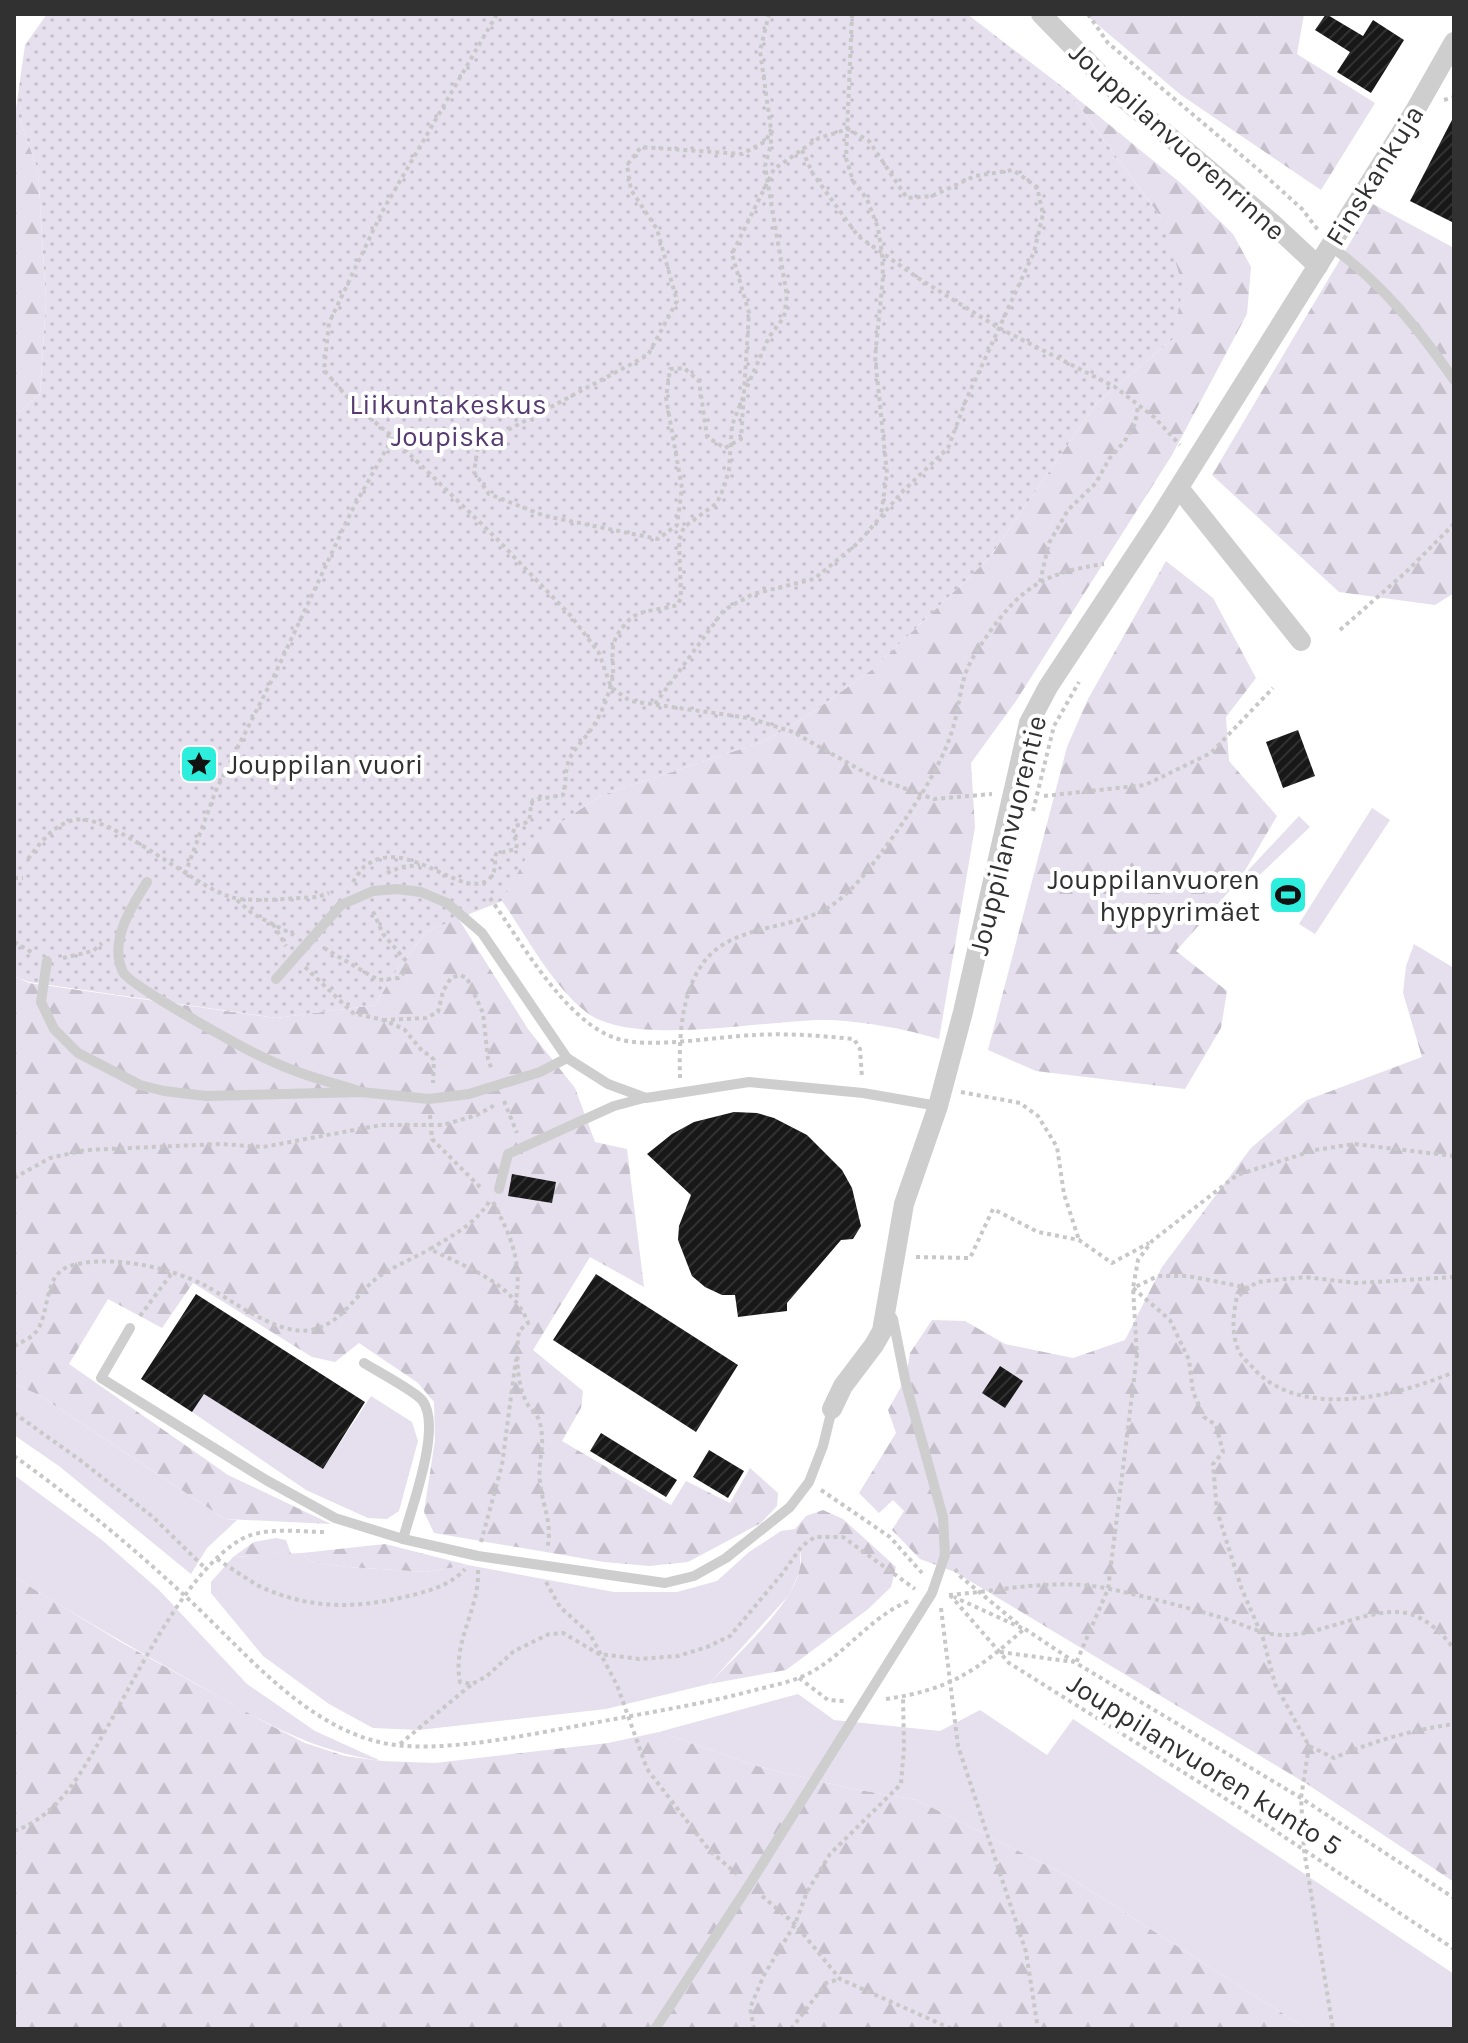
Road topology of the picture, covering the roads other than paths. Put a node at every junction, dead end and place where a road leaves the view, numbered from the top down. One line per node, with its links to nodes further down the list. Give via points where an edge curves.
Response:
1 (1041, 14): 4 (street, Jouppilanvuorenrinne, via 1121,96)
2 (1454, 42): 3 (street, Finskankuja)
3 (1329, 245): 4 (street, Finskankuja); 5 (lane, via 1355,263 1416,325)
4 (1318, 266): 6 (street, Jouppilanvuorentie)
5 (1454, 380)
6 (1179, 488): 7 (street); 14 (street, Jouppilanvuorentie, via 1029,723)
7 (1301, 641)
8 (147, 882): 12 (lane, via 127,917 117,950 123,974 147,993 268,1060)
9 (47, 961): 12 (lane, via 41,1002 54,1029 78,1053 140,1085 206,1096)
10 (276, 979): 11 (lane, via 341,905 373,891 421,892 447,903 482,933)
11 (567, 1058): 12 (lane, via 469,1094 432,1098); 13 (lane, via 608,1084)
12 (365, 1092)
13 (646, 1098): 14 (lane, via 749,1082); 15 (lane, via 614,1106 508,1154)
14 (938, 1106): 16 (street, Jouppilanvuorentie, via 904,1204)
15 (499, 1189)
16 (885, 1307): 19 (street, Jouppilanvuorentie, via 882,1331); 21 (lane, via 893,1319 943,1517 945,1555 932,1592)
17 (130, 1328): 20 (lane, via 101,1378 335,1518)
18 (364, 1363): 20 (lane, via 422,1400 430,1419)
19 (832, 1409): 20 (lane, via 809,1482 790,1507 726,1558 694,1576 665,1583 478,1556)
20 (403, 1539)
21 (655, 2029)

